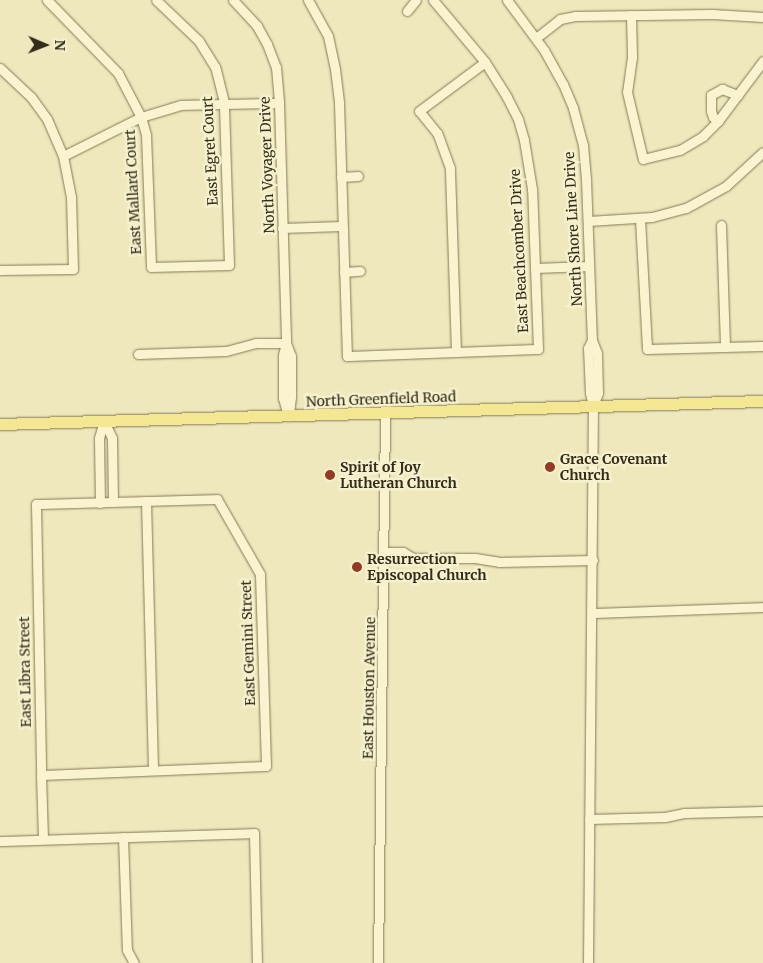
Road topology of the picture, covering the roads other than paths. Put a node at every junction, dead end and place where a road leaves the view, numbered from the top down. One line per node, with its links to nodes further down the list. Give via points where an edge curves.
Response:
1 (47, 0): 18 (street, East Mallard Court, via 118,74)
2 (156, 0): 16 (street, East Egret Court, via 199,41 216,67)
3 (233, 0): 17 (street, North Voyager Drive, via 257,26 267,44 276,67)
4 (308, 0): 23 (street, via 328,36 335,69)
5 (416, 0): 8 (street)
6 (433, 0): 13 (street, East Beachcomber Drive)
7 (508, 0): 11 (street, North Shore Line Drive)
8 (407, 10)
9 (631, 15): 10 (street); 11 (street, via 568,17 553,23); 19 (street, via 632,57 627,92 643,158 680,150 703,136)
10 (763, 17)
11 (536, 38): 25 (street, North Shore Line Drive, via 563,84 579,127 585,156)
12 (763, 61): 15 (street)
13 (485, 62): 31 (street, East Beachcomber Drive, via 507,96 524,140 532,189); 38 (street, via 419,111 437,133 450,168)
14 (0, 68): 21 (street, via 31,97 47,119)
15 (738, 95): 19 (street); 19 (street, via 722,89 711,95 711,111)
16 (224, 102): 17 (street); 18 (street, via 180,105); 29 (street, East Egret Court, via 229,265)
17 (279, 102): 28 (street, North Voyager Drive)
18 (141, 117): 21 (street); 29 (street, East Mallard Court, via 146,142)
19 (718, 121)
20 (763, 152): 24 (street, via 737,178 708,198 686,208)
21 (63, 156): 32 (street, via 71,198 73,269)
22 (358, 176): 23 (street)
23 (341, 177): 27 (street)
24 (640, 219): 25 (street); 37 (street, via 647,349)
25 (588, 221): 30 (street, North Shore Line Drive)
26 (721, 225): 37 (street)
27 (342, 226): 28 (street); 34 (street)
28 (282, 228): 35 (street, North Voyager Drive)
29 (151, 266)
30 (590, 266): 31 (street); 41 (street, North Shore Line Drive, via 592,340 597,353 598,392)
31 (534, 268): 38 (street, East Beachcomber Drive, via 538,349)
32 (0, 270)
33 (360, 271): 34 (street)
34 (344, 272): 38 (street, via 346,356)
35 (286, 343): 39 (street, via 256,343 226,350); 43 (street, North Voyager Drive, via 291,356)
36 (763, 346): 37 (street)
37 (725, 347)
38 (456, 352)
39 (138, 354)
40 (763, 401): 41 (main road, North Greenfield Road)
41 (593, 406): 42 (main road, North Greenfield Road); 50 (street, North Shore Line Drive)
42 (385, 414): 43 (main road, North Greenfield Road); 49 (street, East Houston Avenue)
43 (288, 416): 44 (main road, North Greenfield Road)
44 (104, 421): 45 (main road, North Greenfield Road); 47 (street, via 112,438); 48 (street, via 98,438)
45 (0, 424)
46 (146, 501): 47 (street); 53 (street); 53 (street, East Gemini Street, via 217,499 260,574 266,766)
47 (113, 502): 48 (street)
48 (100, 503): 54 (street, East Libra Street, via 36,504)
49 (385, 552): 50 (street, via 403,552 413,558 475,558 499,562); 62 (street, East Houston Avenue)
50 (593, 560): 52 (street, North Shore Line Drive)
51 (763, 607): 52 (street)
52 (592, 613): 56 (street, North Shore Line Drive)
53 (153, 770): 54 (street)
54 (41, 775): 58 (street, East Libra Street)
55 (763, 811): 56 (street)
56 (589, 819): 63 (street, North Shore Line Drive)
57 (123, 837): 58 (street); 60 (street, via 127,950); 61 (street, via 254,833)
58 (43, 839): 59 (street)
59 (0, 841)
60 (134, 963)
61 (257, 963)
62 (378, 963)
63 (588, 963)

